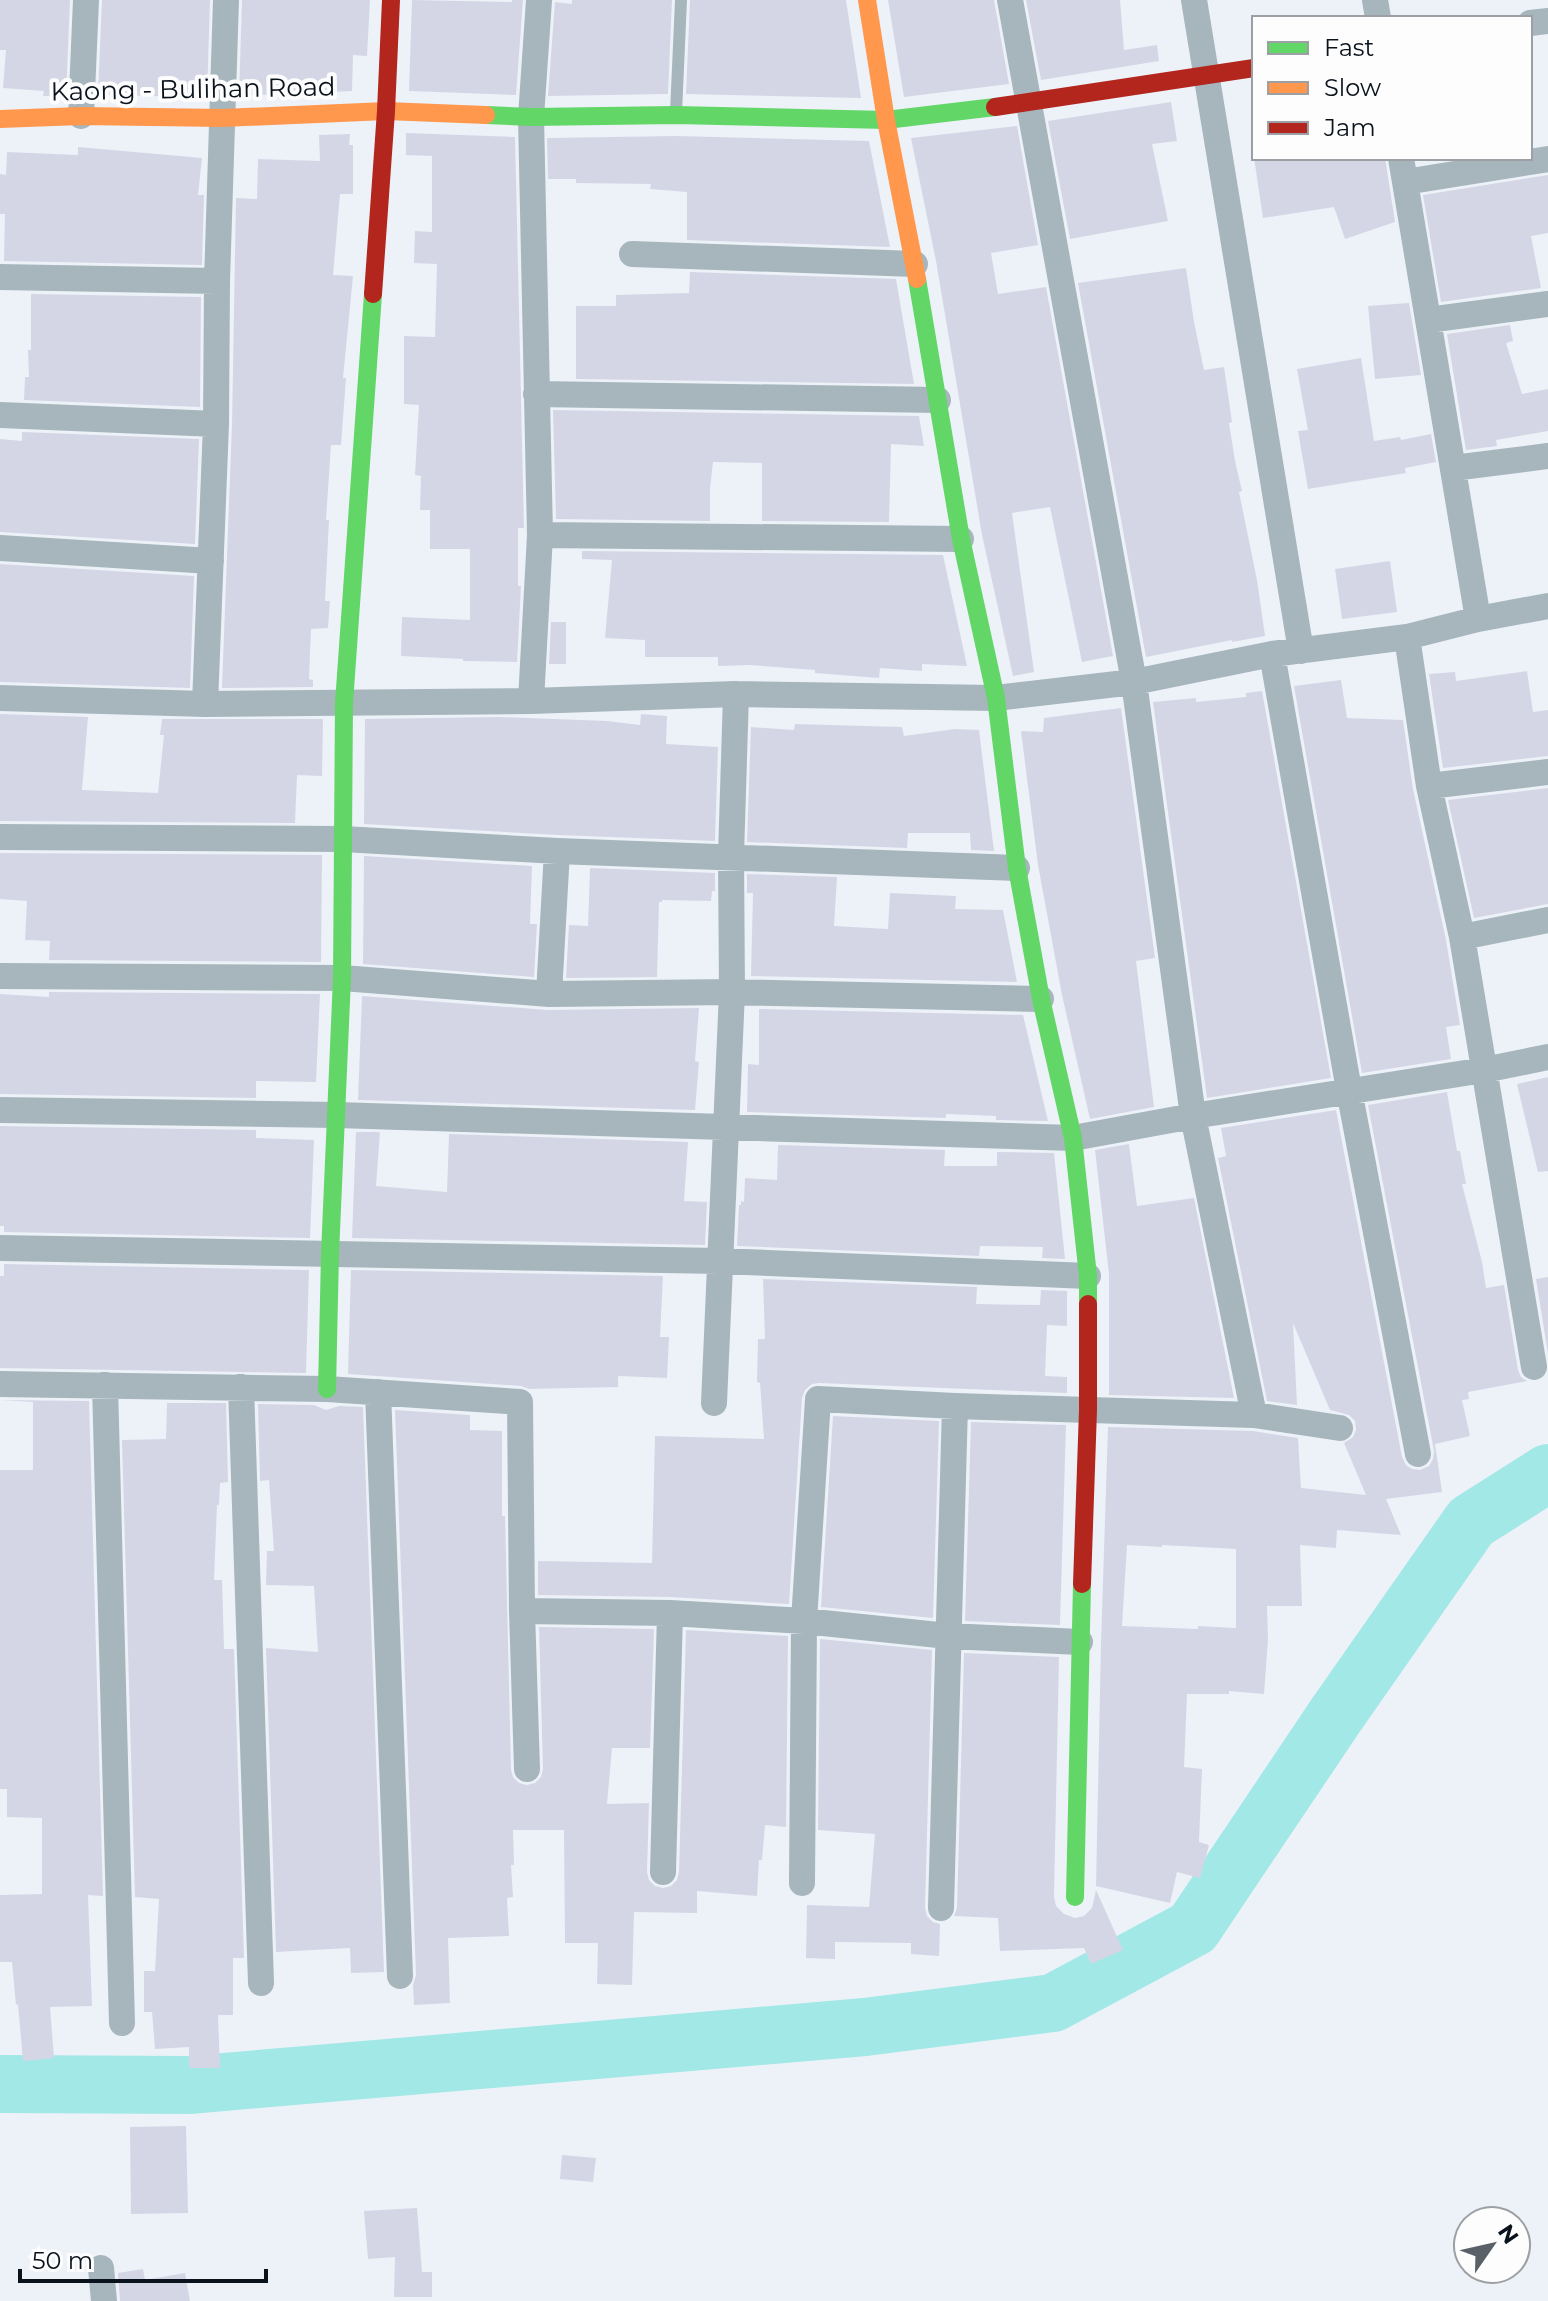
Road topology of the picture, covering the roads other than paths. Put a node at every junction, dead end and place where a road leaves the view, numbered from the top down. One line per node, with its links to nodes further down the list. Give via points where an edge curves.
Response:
1 (86, 0): 14 (street)
2 (226, 0): 16 (street)
3 (391, 0): 12 (street)
4 (539, 0): 15 (street)
5 (681, 0): 13 (lane)
6 (867, 0): 18 (street)
7 (1010, 0): 11 (street)
8 (1194, 0): 10 (street)
9 (1252, 68): 10 (street, Kaong - Bulihan Road)
10 (1205, 77): 11 (street, Kaong - Bulihan Road); 40 (street)
11 (1029, 103): 18 (street, Kaong - Bulihan Road); 42 (street)
12 (386, 111): 15 (street, Kaong - Bulihan Road); 16 (street, Kaong - Bulihan Road); 47 (street)
13 (676, 115): 15 (street, Kaong - Bulihan Road); 18 (street, Kaong - Bulihan Road)
14 (81, 116): 16 (street, Kaong - Bulihan Road); 17 (street, Kaong - Bulihan Road)
15 (531, 117): 27 (street)
16 (223, 118): 24 (street)
17 (0, 119)
18 (886, 120): 22 (street)
19 (1548, 159): 20 (street)
20 (1403, 170): 26 (street)
21 (632, 254): 22 (street)
22 (915, 264): 28 (street)
23 (0, 277): 24 (street)
24 (217, 281): 30 (street)
25 (1548, 304): 26 (street)
26 (1428, 320): 32 (street)
27 (536, 394): 28 (street); 33 (street)
28 (938, 400): 34 (street)
29 (0, 415): 30 (street)
30 (216, 424): 36 (street)
31 (1548, 456): 32 (street)
32 (1453, 468): 38 (street)
33 (540, 535): 34 (street); 46 (street)
34 (961, 539): 45 (street)
35 (0, 548): 36 (street)
36 (211, 561): 48 (street)
37 (1548, 606): 38 (street)
38 (1478, 619): 39 (street)
39 (1407, 637): 40 (street); 50 (street)
40 (1301, 651): 41 (street)
41 (1272, 654): 42 (street); 65 (street)
42 (1134, 682): 45 (street); 68 (street)
43 (736, 694): 45 (street); 46 (street); 54 (street)
44 (0, 698): 48 (street)
45 (996, 698): 55 (street)
46 (531, 701): 47 (street)
47 (344, 703): 48 (street); 52 (street)
48 (205, 704)
49 (1548, 772): 50 (street)
50 (1429, 786): 57 (street)
51 (0, 837): 52 (street)
52 (343, 839): 53 (street); 59 (street)
53 (557, 851): 54 (street); 61 (street)
54 (731, 856): 55 (street); 60 (street)
55 (1017, 868): 62 (street)
56 (1548, 920): 57 (street)
57 (1462, 937): 64 (street)
58 (0, 976): 59 (street)
59 (342, 978): 61 (street); 67 (street)
60 (732, 992): 61 (street); 62 (street); 69 (street)
61 (549, 994)
62 (1041, 999): 70 (street)
63 (1548, 1057): 64 (street)
64 (1484, 1070): 65 (street); 75 (street)
65 (1349, 1090): 68 (street); 86 (street)
66 (0, 1110): 67 (street)
67 (337, 1115): 69 (street); 72 (street)
68 (1193, 1116): 70 (street); 84 (street)
69 (725, 1128): 70 (street); 73 (street)
70 (1073, 1138): 74 (street)
71 (0, 1248): 72 (street)
72 (330, 1254): 73 (street); 79 (street)
73 (720, 1261): 74 (street); 81 (street)
74 (1088, 1276): 83 (street)
75 (1534, 1367)
76 (0, 1384): 77 (street)
77 (105, 1385): 78 (street); 99 (street)
78 (241, 1387): 79 (street); 98 (street)
79 (327, 1389): 80 (street)
80 (378, 1392): 87 (street, via 520,1402); 97 (street)
81 (714, 1403)
82 (955, 1406): 83 (street); 89 (street, via 818,1399); 90 (street)
83 (1088, 1410): 84 (street); 91 (street)
84 (1254, 1415): 85 (street)
85 (1340, 1428)
86 (1418, 1454)
87 (522, 1611): 88 (street); 92 (street)
88 (670, 1613): 89 (street); 93 (street)
89 (804, 1621): 90 (street); 94 (street)
90 (948, 1636): 91 (street); 96 (street)
91 (1080, 1642): 95 (street)
92 (527, 1769)
93 (663, 1872)
94 (802, 1883)
95 (1075, 1897)
96 (941, 1908)
97 (400, 1976)
98 (261, 1983)
99 (122, 2023)
100 (101, 2268): 101 (street)
101 (104, 2301)

